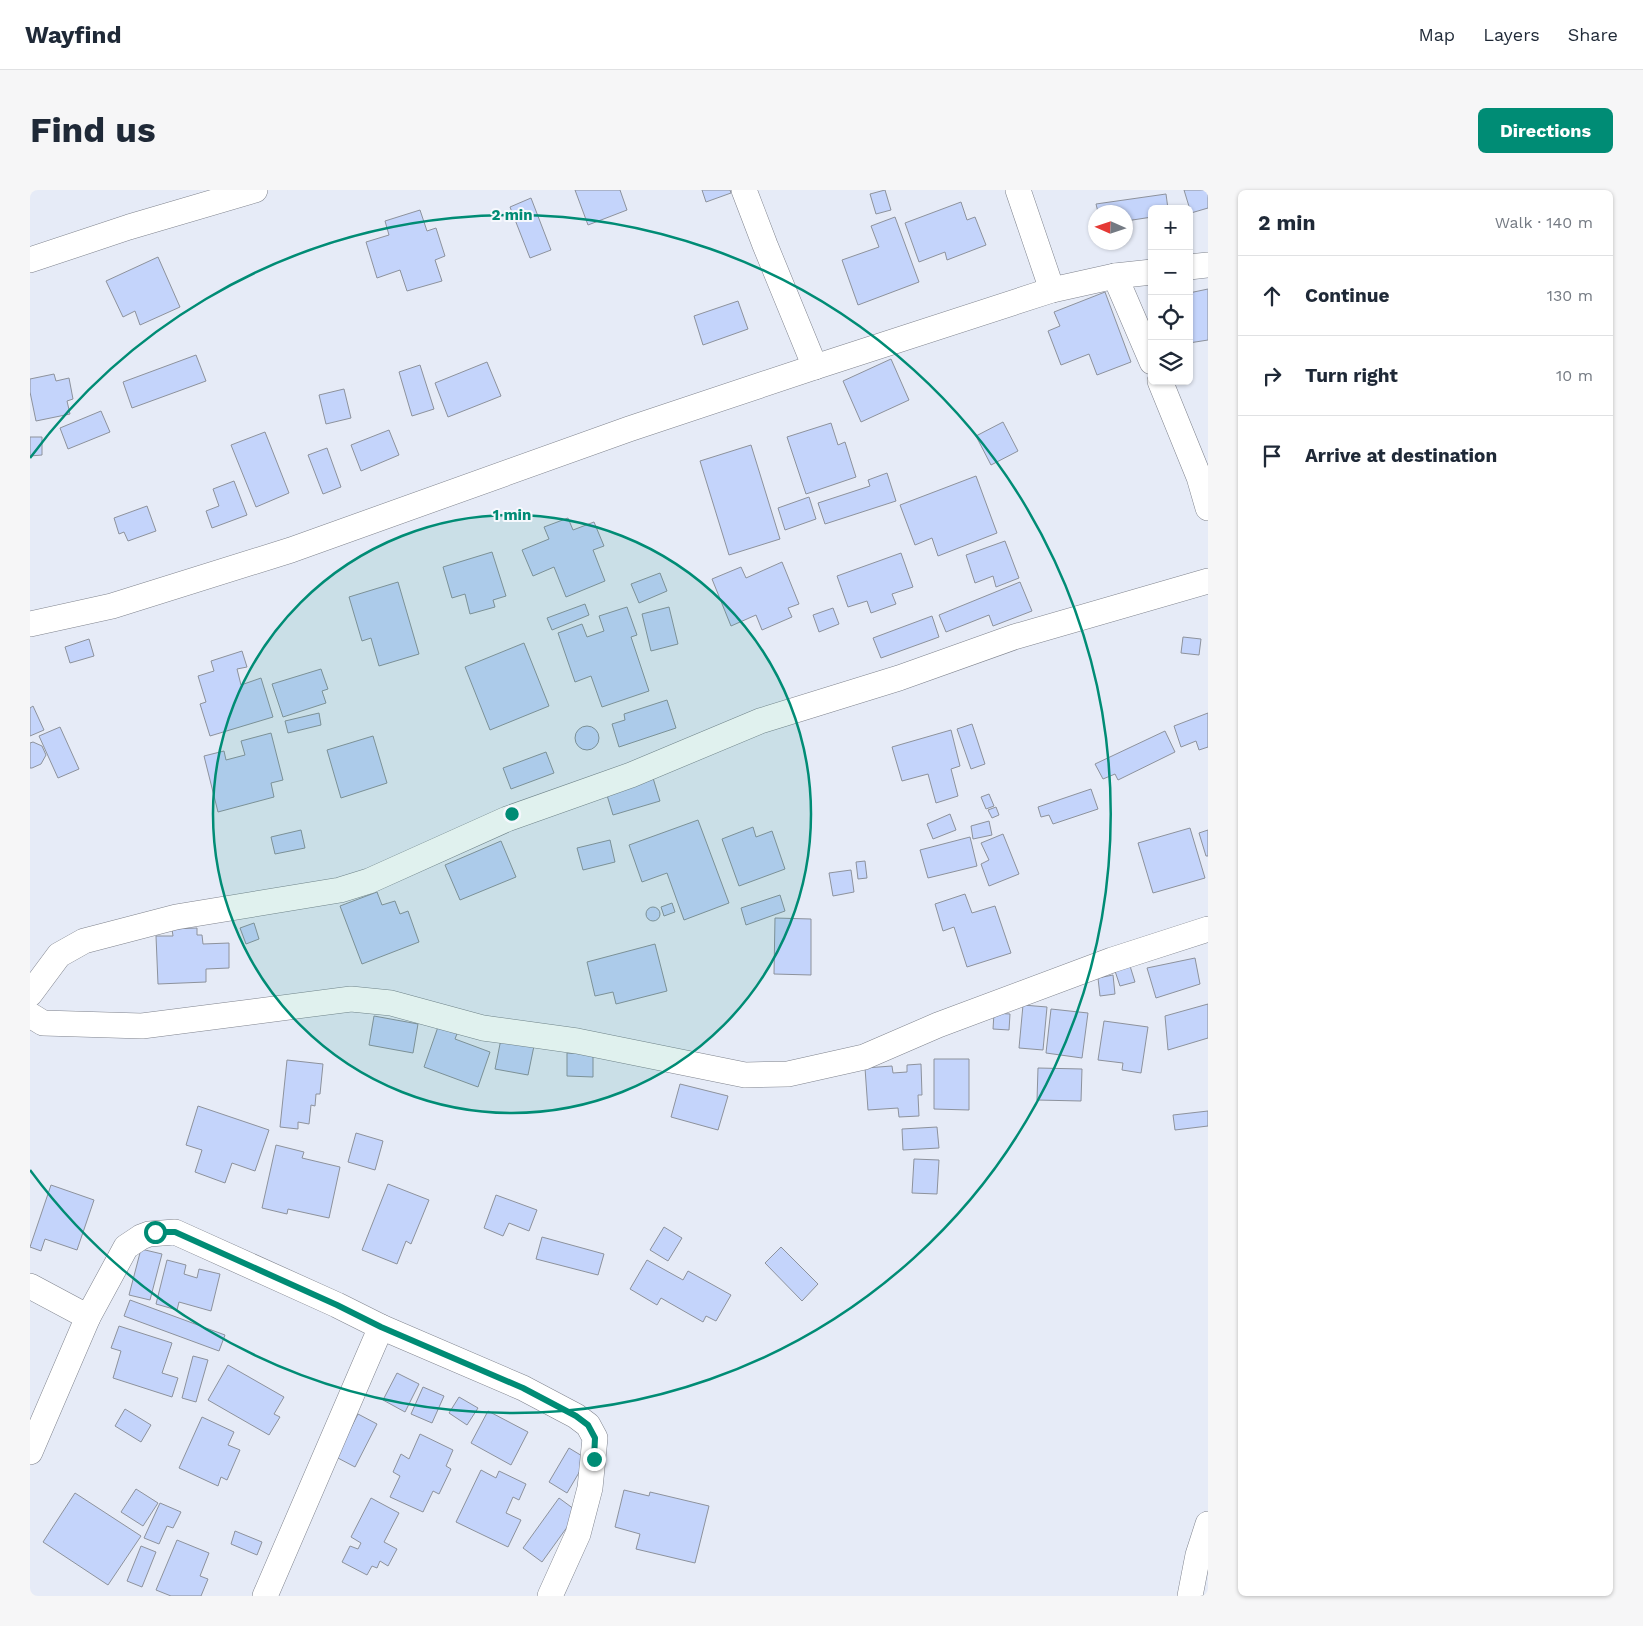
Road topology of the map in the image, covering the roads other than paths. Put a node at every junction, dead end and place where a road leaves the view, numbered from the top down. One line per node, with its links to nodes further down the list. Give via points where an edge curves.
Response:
1 (255, 190): 4 (street)
2 (744, 190): 11 (street)
3 (1018, 190): 9 (street)
4 (30, 260)
5 (1208, 265): 6 (street)
6 (1193, 267)
7 (1148, 272): 8 (street)
8 (1115, 276): 9 (street); 10 (street)
9 (1052, 290): 11 (street)
10 (1148, 353)
11 (815, 366): 15 (street, via 291,550 112,606)
12 (1162, 385): 13 (street, via 1199,477)
13 (1208, 508)
14 (1208, 581): 17 (street, via 1014,637 899,678 760,721 631,775 507,819 369,881 340,890 176,917 84,941 59,955)
15 (30, 624)
16 (1208, 929): 18 (street, via 1112,960 938,1025 864,1057 788,1074 745,1075 578,1041 483,1028 391,1003 351,999 142,1026 43,1023)
17 (30, 994)
18 (30, 1015)
19 (30, 1286): 20 (street)
20 (88, 1317): 21 (street, via 126,1247 149,1234 175,1232); 22 (street)
21 (381, 1327): 24 (street); 25 (street, via 523,1388 588,1425 595,1438 590,1488 578,1534)
22 (30, 1452)
23 (1208, 1524): 26 (street)
24 (265, 1596)
25 (550, 1596)
26 (1190, 1596)

